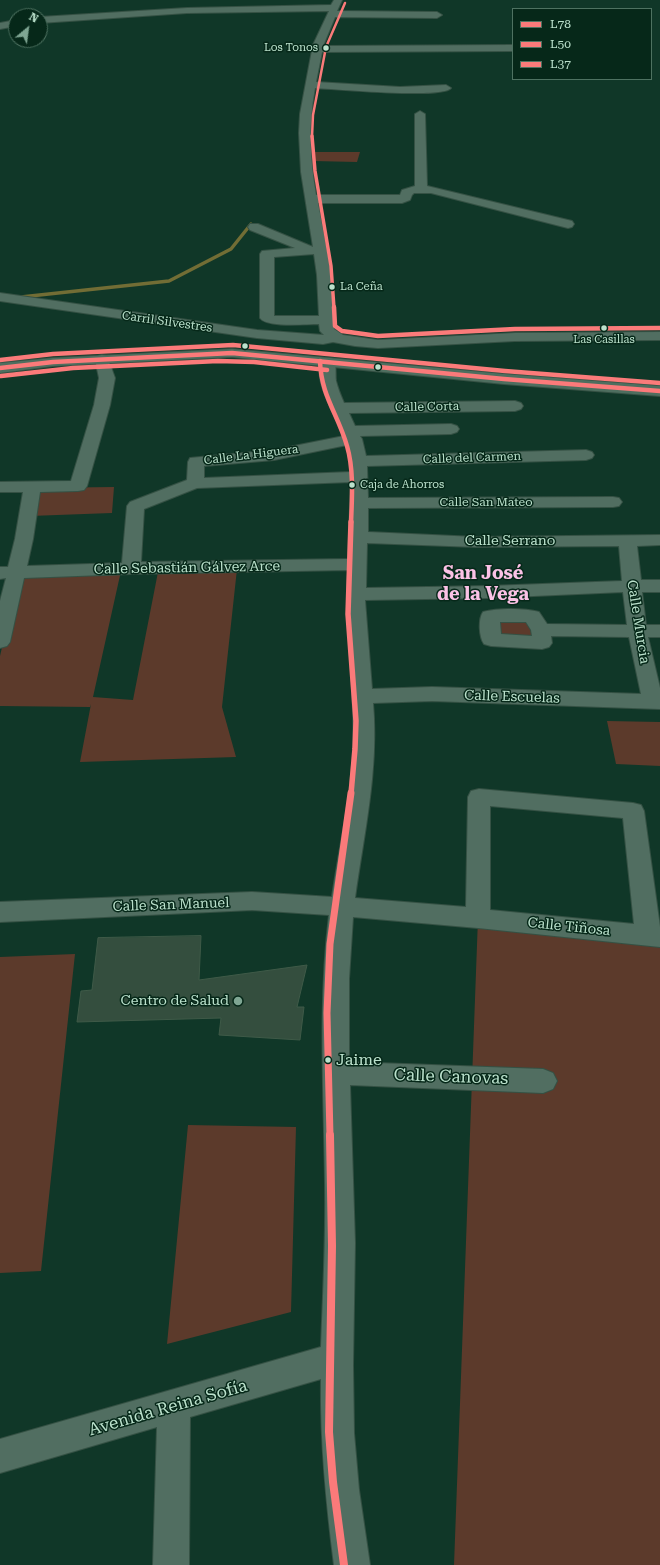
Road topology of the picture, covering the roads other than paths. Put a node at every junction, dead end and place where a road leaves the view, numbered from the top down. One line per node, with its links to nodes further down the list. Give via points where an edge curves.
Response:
1 (335, 7): 2 (street); 3 (street, via 211,8); 5 (street)
2 (437, 15)
3 (48, 19)
4 (512, 48): 5 (street)
5 (317, 49): 6 (street)
6 (311, 85): 7 (street, via 400,90); 10 (street, via 304,125 305,158)
7 (446, 88)
8 (420, 114): 9 (street)
9 (421, 188): 10 (street, via 406,193 406,197 402,199); 11 (street)
10 (311, 199): 13 (street)
11 (568, 224)
12 (254, 227): 13 (street)
13 (316, 251): 15 (street, via 324,276); 15 (street, via 267,254 267,318)
14 (0, 297): 17 (street, Carril Silvestres, via 257,334 317,340)
15 (326, 320): 17 (street, via 327,331)
16 (660, 336): 17 (street, via 515,336 378,344)
17 (334, 337)
18 (102, 358): 19 (main road, via 232,353); 20 (main road); 28 (street, via 107,378 102,405 78,486)
19 (328, 362): 21 (main road, via 504,380); 23 (street, via 327,374)
20 (0, 368)
21 (660, 391)
22 (515, 406): 23 (street, Calle Corta)
23 (339, 408): 25 (street)
24 (451, 429): 25 (street)
25 (355, 452): 26 (street, Calle del Carmen); 27 (street); 27 (street, Calle La Higuera, via 274,455 196,462); 31 (street)
26 (586, 455)
27 (195, 483): 36 (street, via 136,506)
28 (32, 486): 29 (street); 37 (street, via 24,539)
29 (0, 487)
30 (613, 502): 31 (street, Calle San Mateo)
31 (360, 503): 32 (street)
32 (359, 537): 34 (street, Calle Serrano, via 476,542); 35 (street)
33 (660, 540): 34 (street, Calle Serrano)
34 (628, 541): 38 (street, Calle Murcia)
35 (358, 564): 36 (street, Calle Sebastián Gálvez Arce); 40 (street)
36 (131, 568): 37 (street, Calle Sebastián Gálvez Arce)
37 (8, 573): 44 (street)
38 (631, 586): 39 (street); 40 (street); 42 (street, Calle Murcia)
39 (660, 586)
40 (356, 594): 45 (street)
41 (541, 630): 42 (street)
42 (637, 630): 43 (street); 46 (street, Calle Murcia)
43 (660, 631)
44 (1, 636)
45 (363, 696): 46 (street, Calle Escuelas, via 432,694); 47 (street, via 364,764)
46 (656, 702)
47 (343, 907): 48 (street, Calle San Manuel, via 252,901); 49 (street, Calle San Manuel); 51 (street, via 337,968)
48 (0, 912)
49 (478, 918): 50 (street, Calle Tiñosa); 50 (street, via 479,797 633,811)
50 (654, 936)
51 (336, 1073): 52 (street, Calle Canovas); 53 (street, via 340,1248)
52 (543, 1081)
53 (336, 1360): 54 (street, Avenida Reina Sofía); 57 (street, via 338,1445)
54 (174, 1406): 55 (street, Avenida Reina Sofía); 56 (street)
55 (0, 1456)
56 (171, 1565)
57 (352, 1565)

